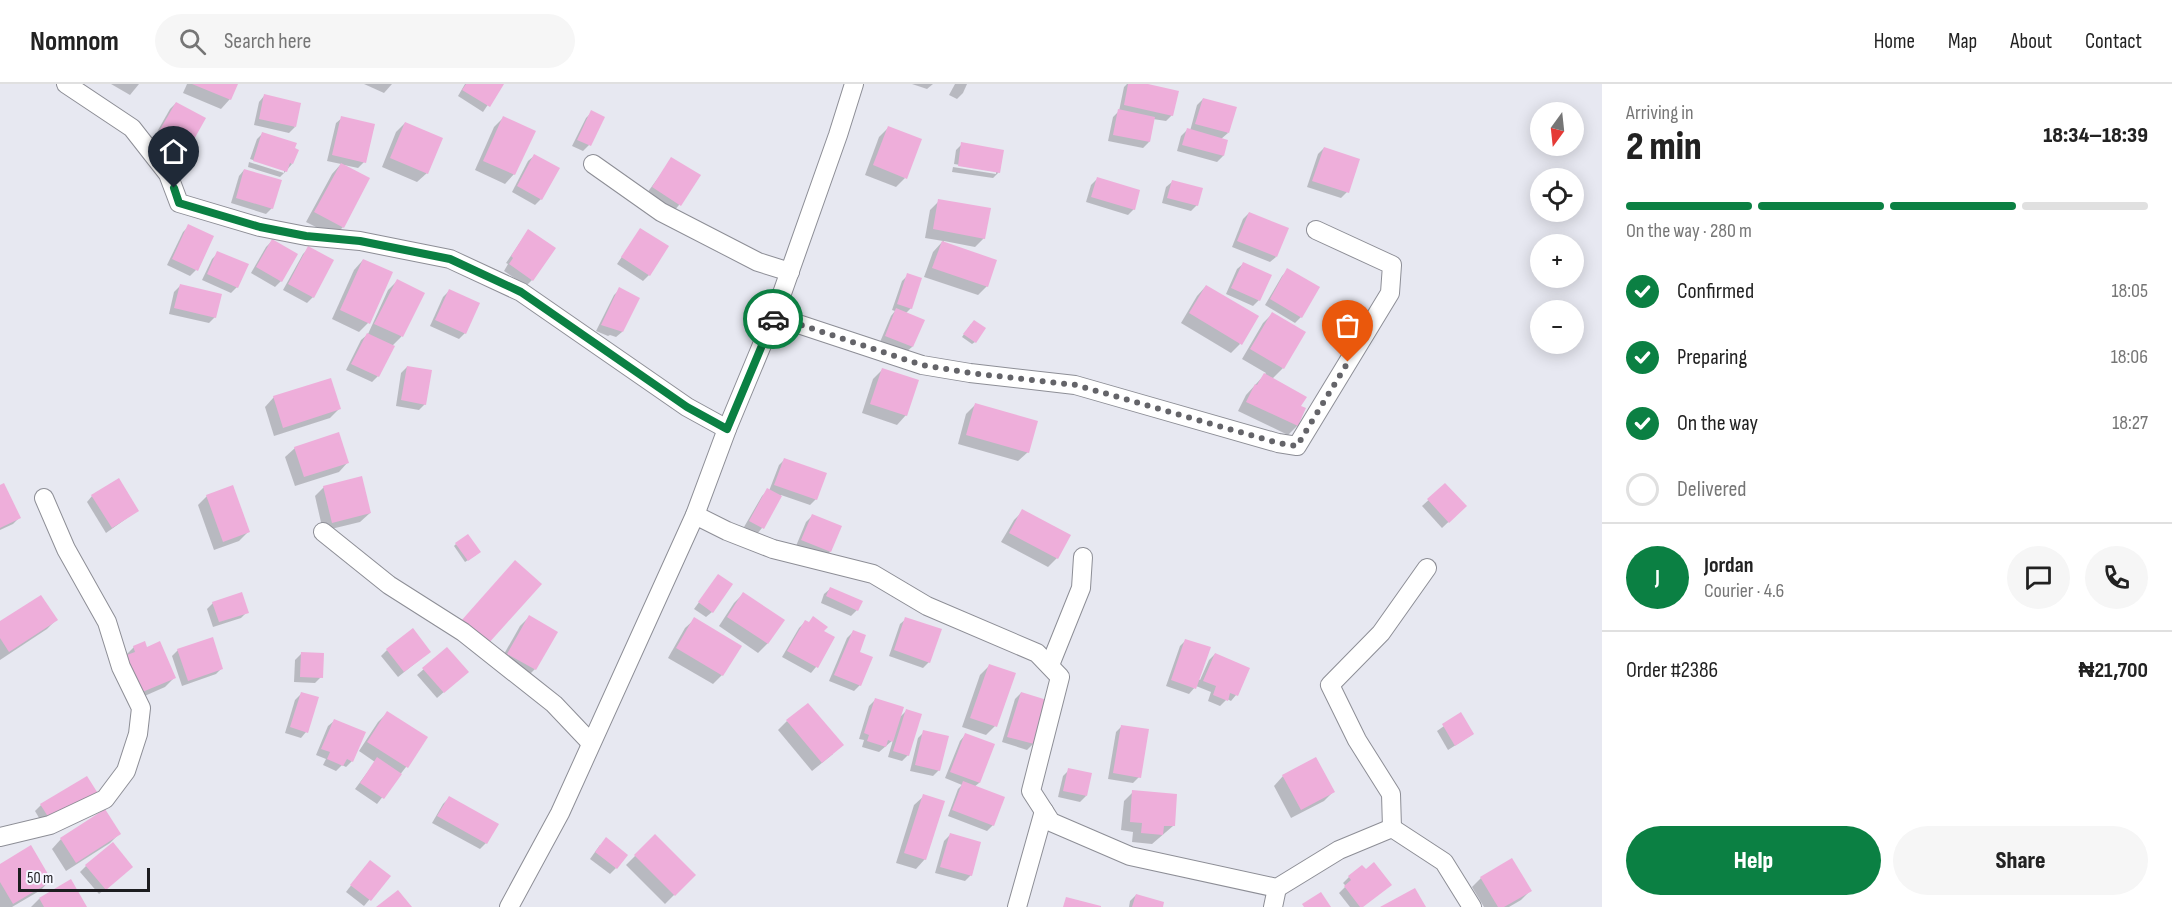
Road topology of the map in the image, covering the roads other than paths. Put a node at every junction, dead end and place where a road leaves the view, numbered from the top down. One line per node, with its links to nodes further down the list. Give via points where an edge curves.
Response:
1 (66, 84): 7 (street, via 132,128 168,174 179,203 271,229 450,259 521,292 687,407)
2 (854, 84): 5 (street)
3 (593, 164): 5 (street, via 661,212 758,262)
4 (1316, 230): 6 (street, via 1392,265 1390,293 1297,446 1076,385 922,365)
5 (790, 272): 6 (street)
6 (774, 316): 7 (street)
7 (727, 429): 9 (street)
8 (44, 498): 17 (street, via 66,549 107,622 121,667 141,708 138,734 126,771 105,799 50,825)
9 (695, 514): 13 (street, via 773,549 873,574 927,606 1037,653); 14 (street)
10 (323, 532): 14 (street, via 389,585 463,632 554,704)
11 (1083, 557): 13 (street, via 1081,588)
12 (1428, 568): 16 (street, via 1381,633 1330,685 1357,740 1391,795)
13 (1050, 666): 15 (street, via 1060,677 1031,791)
14 (591, 743): 19 (street, via 560,813)
15 (1044, 811): 18 (street, via 1051,822 1130,856); 20 (street)
16 (1392, 828): 18 (street, via 1339,850); 22 (street, via 1444,862)
17 (0, 837)
18 (1277, 888): 21 (street)
19 (509, 907)
20 (1017, 907)
21 (1273, 907)
22 (1472, 907)

